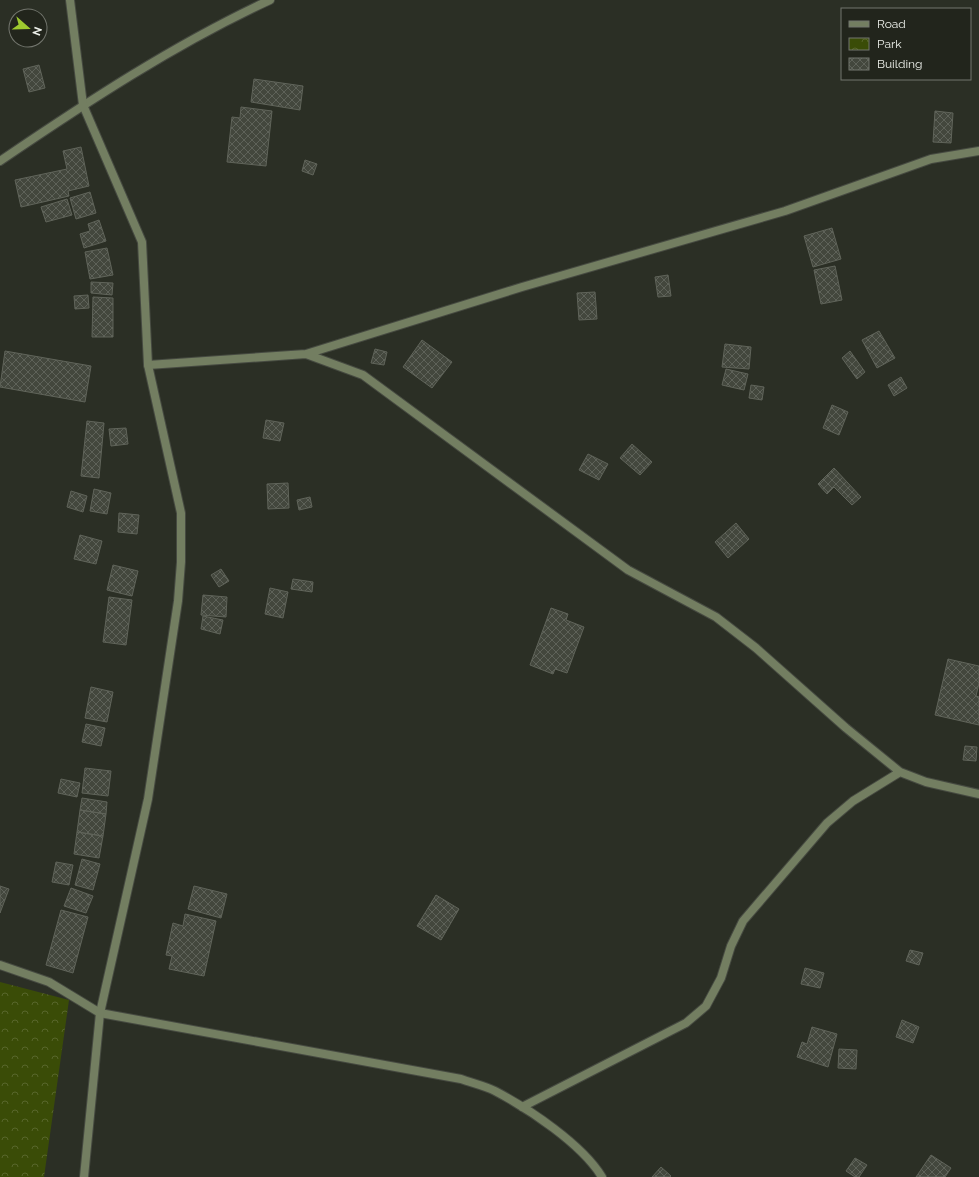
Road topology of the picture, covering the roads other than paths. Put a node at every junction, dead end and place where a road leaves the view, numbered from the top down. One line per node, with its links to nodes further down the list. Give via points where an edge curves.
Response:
1 (70, 0): 3 (street)
2 (270, 0): 3 (street, via 221,23)
3 (83, 105): 5 (street); 7 (street, via 142,242)
4 (979, 151): 6 (street, via 931,159 785,211 522,287)
5 (0, 161)
6 (306, 354): 7 (street); 8 (street, via 363,375 628,570 716,617 756,648)
7 (148, 365): 11 (street, via 181,513 179,593 148,799)
8 (900, 772): 9 (street, via 926,782); 12 (street, via 854,801 827,823 743,921 730,946 722,978 706,1006 686,1023)
9 (979, 794)
10 (0, 966): 11 (street, via 49,982)
11 (100, 1013): 12 (street, via 461,1079 494,1091); 13 (street)
12 (522, 1107): 14 (street, via 571,1142 595,1165)
13 (84, 1177)
14 (602, 1177)

